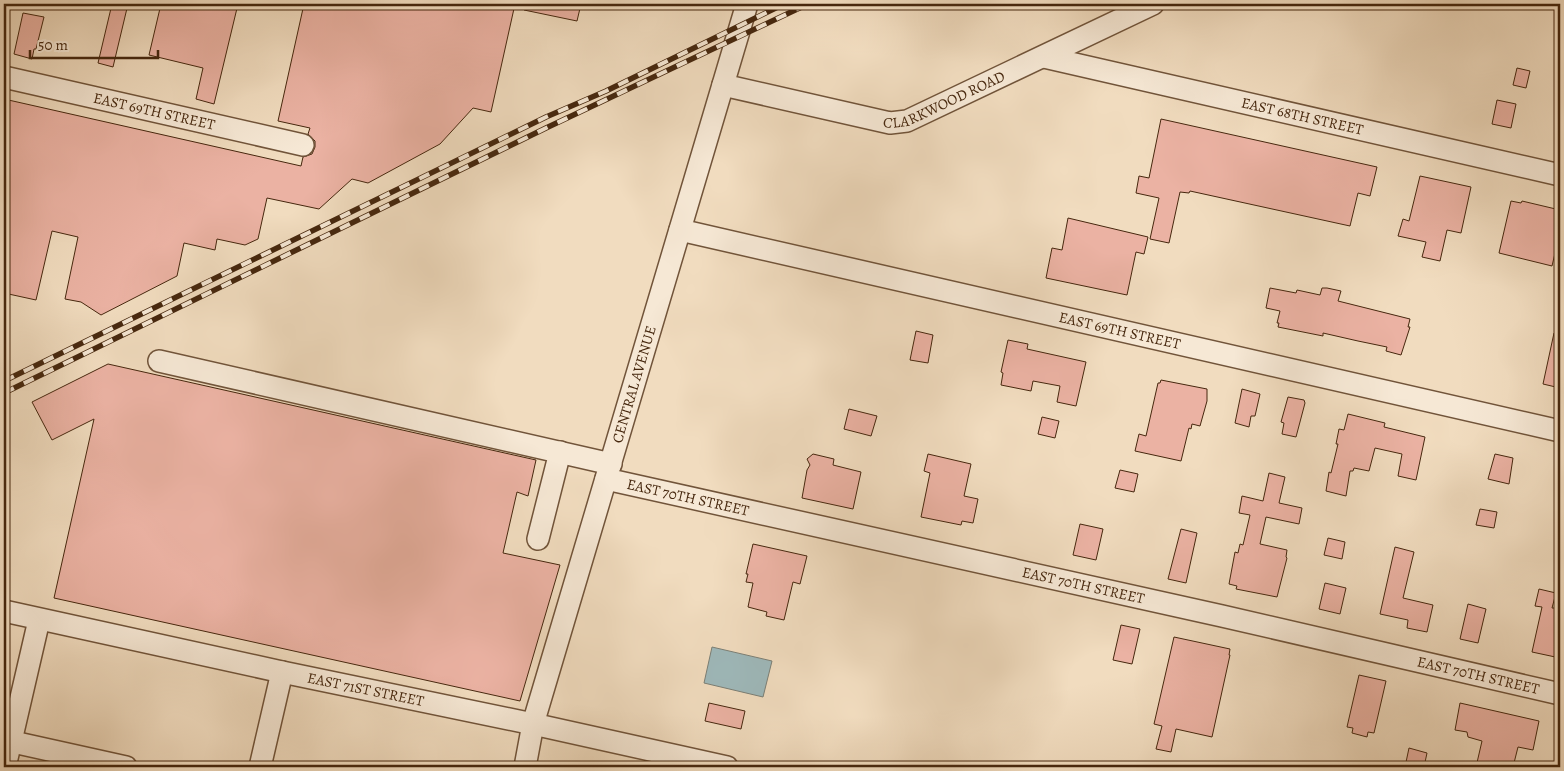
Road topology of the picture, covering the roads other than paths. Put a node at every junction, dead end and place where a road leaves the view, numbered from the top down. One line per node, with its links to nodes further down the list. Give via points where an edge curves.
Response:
1 (747, 4): 5 (street, CENTRAL AVENUE)
2 (1153, 4): 3 (street, CLARKWOOD ROAD)
3 (1044, 58): 5 (street, CLARKWOOD ROAD, via 908,121 890,123); 7 (street, EAST 68TH STREET)
4 (4, 77): 6 (street, EAST 69TH STREET)
5 (723, 85): 8 (street, CENTRAL AVENUE)
6 (303, 145)
7 (1560, 175)
8 (680, 230): 10 (street, EAST 69TH STREET); 12 (street, CENTRAL AVENUE)
9 (159, 361): 11 (street, EAST 70TH STREET)
10 (1560, 430)
11 (560, 452): 12 (street, EAST 70TH STREET); 13 (street)
12 (609, 471): 17 (street, EAST 70TH STREET); 18 (street, CENTRAL AVENUE)
13 (538, 539)
14 (4, 612): 15 (street, EAST 71ST STREET)
15 (39, 620): 16 (street, EAST 71ST STREET); 19 (street)
16 (282, 672): 18 (street, EAST 71ST STREET); 22 (street)
17 (1560, 694)
18 (533, 724): 23 (street, CENTRAL AVENUE); 24 (street, EAST 71ST STREET)
19 (7, 741): 20 (street); 21 (street)
20 (5, 767)
21 (126, 767)
22 (260, 767)
23 (524, 767)
24 (727, 767)

